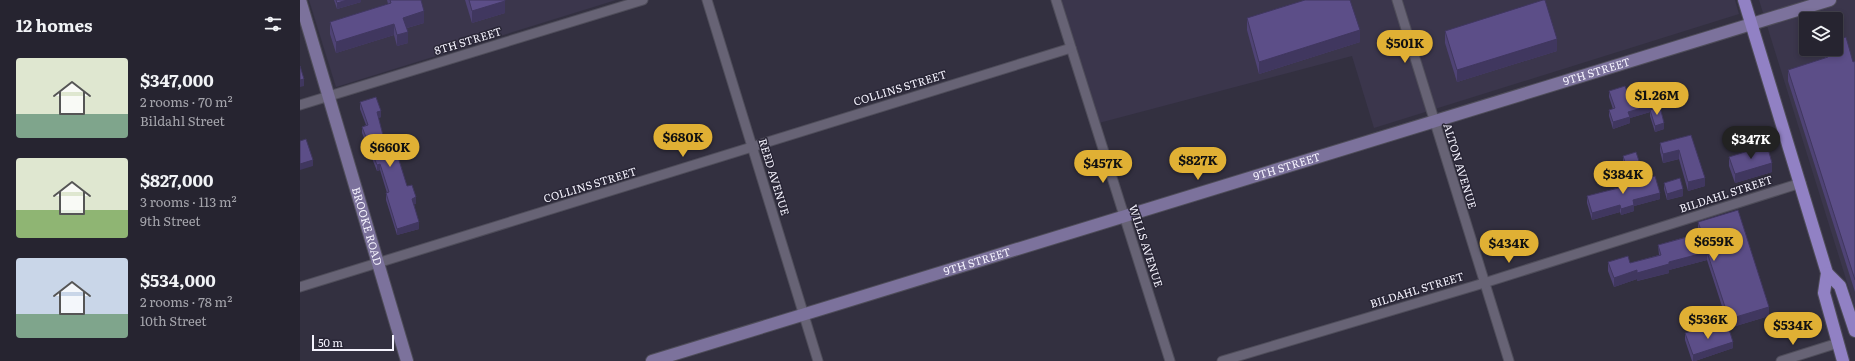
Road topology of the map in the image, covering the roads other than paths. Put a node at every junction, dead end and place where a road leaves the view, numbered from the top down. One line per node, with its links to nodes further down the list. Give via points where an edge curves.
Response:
1 (300, 0): 10 (street, BROOKE ROAD)
2 (643, 0): 10 (street, 8TH STREET)
3 (707, 0): 13 (street, REED AVENUE)
4 (1056, 0): 9 (street, WILLS AVENUE)
5 (1397, 0): 12 (street, ALTON AVENUE)
6 (1744, 0): 8 (main road)
7 (1830, 0): 8 (street, 9TH STREET)
8 (1751, 24): 12 (street, 9TH STREET); 14 (main road)
9 (1071, 48): 13 (street, COLLINS STREET); 15 (street, WILLS AVENUE)
10 (329, 97): 11 (street, 8TH STREET); 16 (street, BROOKE ROAD)
11 (300, 105)
12 (1434, 121): 15 (street, 9TH STREET); 18 (street, ALTON AVENUE)
13 (752, 147): 16 (street, COLLINS STREET); 20 (street, REED AVENUE)
14 (1801, 183): 17 (main road); 18 (street, BILDAHL STREET)
15 (1124, 216): 20 (street, 9TH STREET); 26 (street, WILLS AVENUE)
16 (377, 264): 19 (street, COLLINS STREET); 23 (street, BROOKE ROAD)
17 (1827, 273): 21 (main road, via 1840,286); 22 (main road, via 1824,293)
18 (1484, 283): 27 (street, BILDAHL STREET); 28 (street, ALTON AVENUE)
19 (300, 287)
20 (803, 315): 24 (street, 9TH STREET); 25 (street, REED AVENUE)
21 (1855, 331)
22 (1838, 343): 29 (street); 30 (main road)
23 (407, 361)
24 (652, 361)
25 (818, 361)
26 (1170, 361)
27 (1222, 361)
28 (1509, 361)
29 (1781, 361)
30 (1843, 361)

